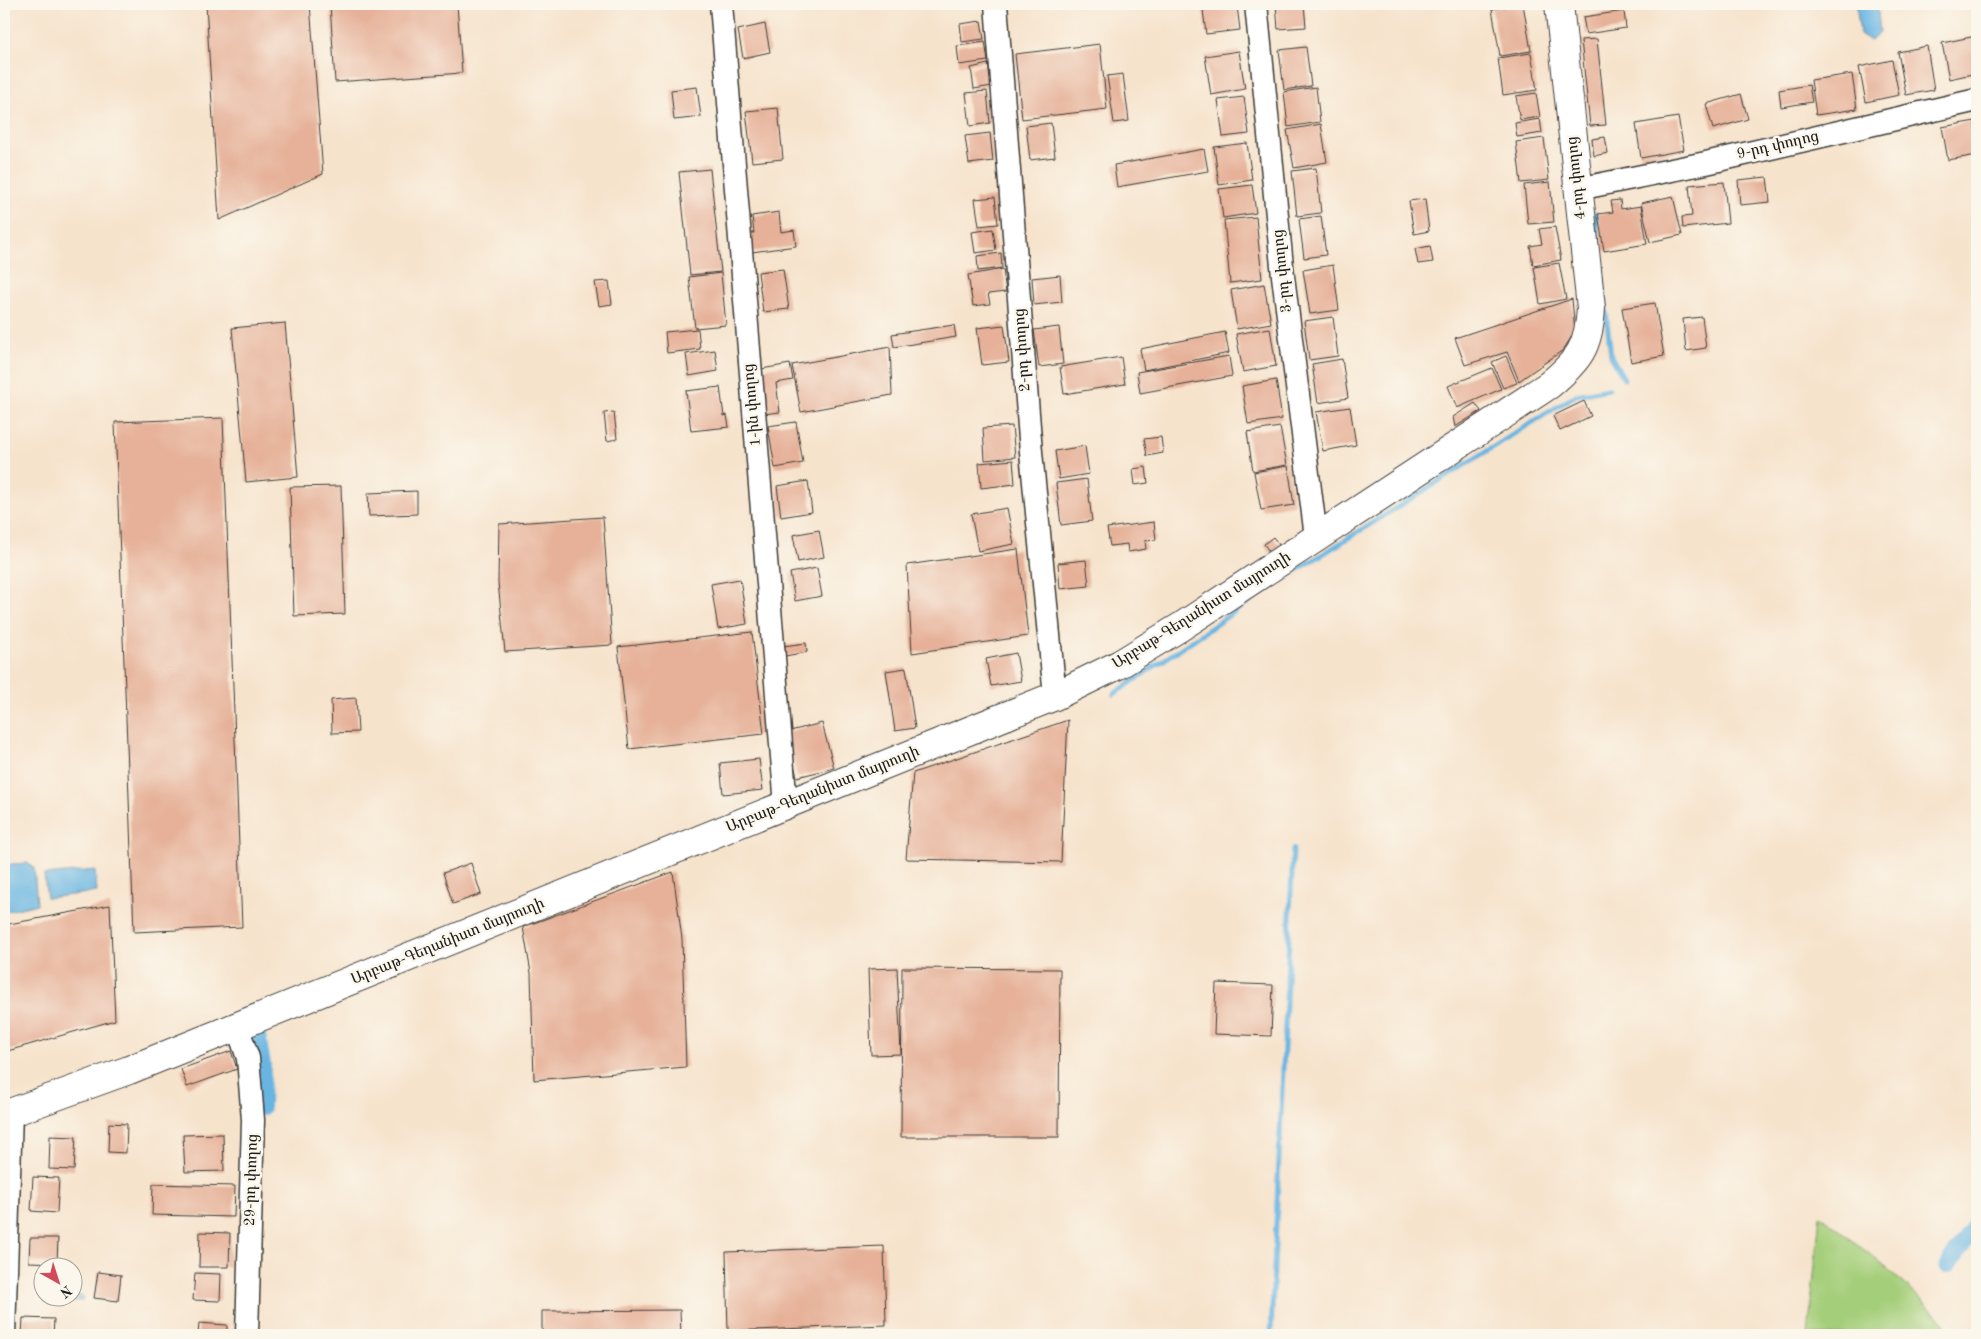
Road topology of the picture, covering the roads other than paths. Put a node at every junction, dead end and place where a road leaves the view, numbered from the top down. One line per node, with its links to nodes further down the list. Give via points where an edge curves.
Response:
1 (721, 4): 10 (street, 1-ին փողոց)
2 (996, 4): 9 (street, 2-րդ փողոց, via 1031,452)
3 (1256, 4): 8 (street, 3-րդ փողոց, via 1283,276)
4 (1559, 4): 6 (main road, 4-րդ փողոց)
5 (1977, 100): 6 (street, 9-րդ փողոց, via 1706,164)
6 (1578, 189): 7 (main road, 4-րդ փողոց, via 1591,308 1590,333)
7 (1582, 351): 8 (main road, Արբաթ-Գեղանիստ մայրուղի, via 1549,385)
8 (1316, 537): 9 (main road, Արբաթ-Գեղանիստ մայրուղի, via 1120,664)
9 (1055, 696): 10 (main road, Արբաթ-Գեղանիստ մայրուղի)
10 (786, 806): 11 (main road, Արբաթ-Գեղանիստ մայրուղի)
11 (238, 1026): 12 (main road, Արբաթ-Գեղանիստ մայրուղի); 14 (street, 29-րդ փողոց, via 248,1058 253,1120)
12 (7, 1114): 13 (street)
13 (4, 1335)
14 (247, 1335)

